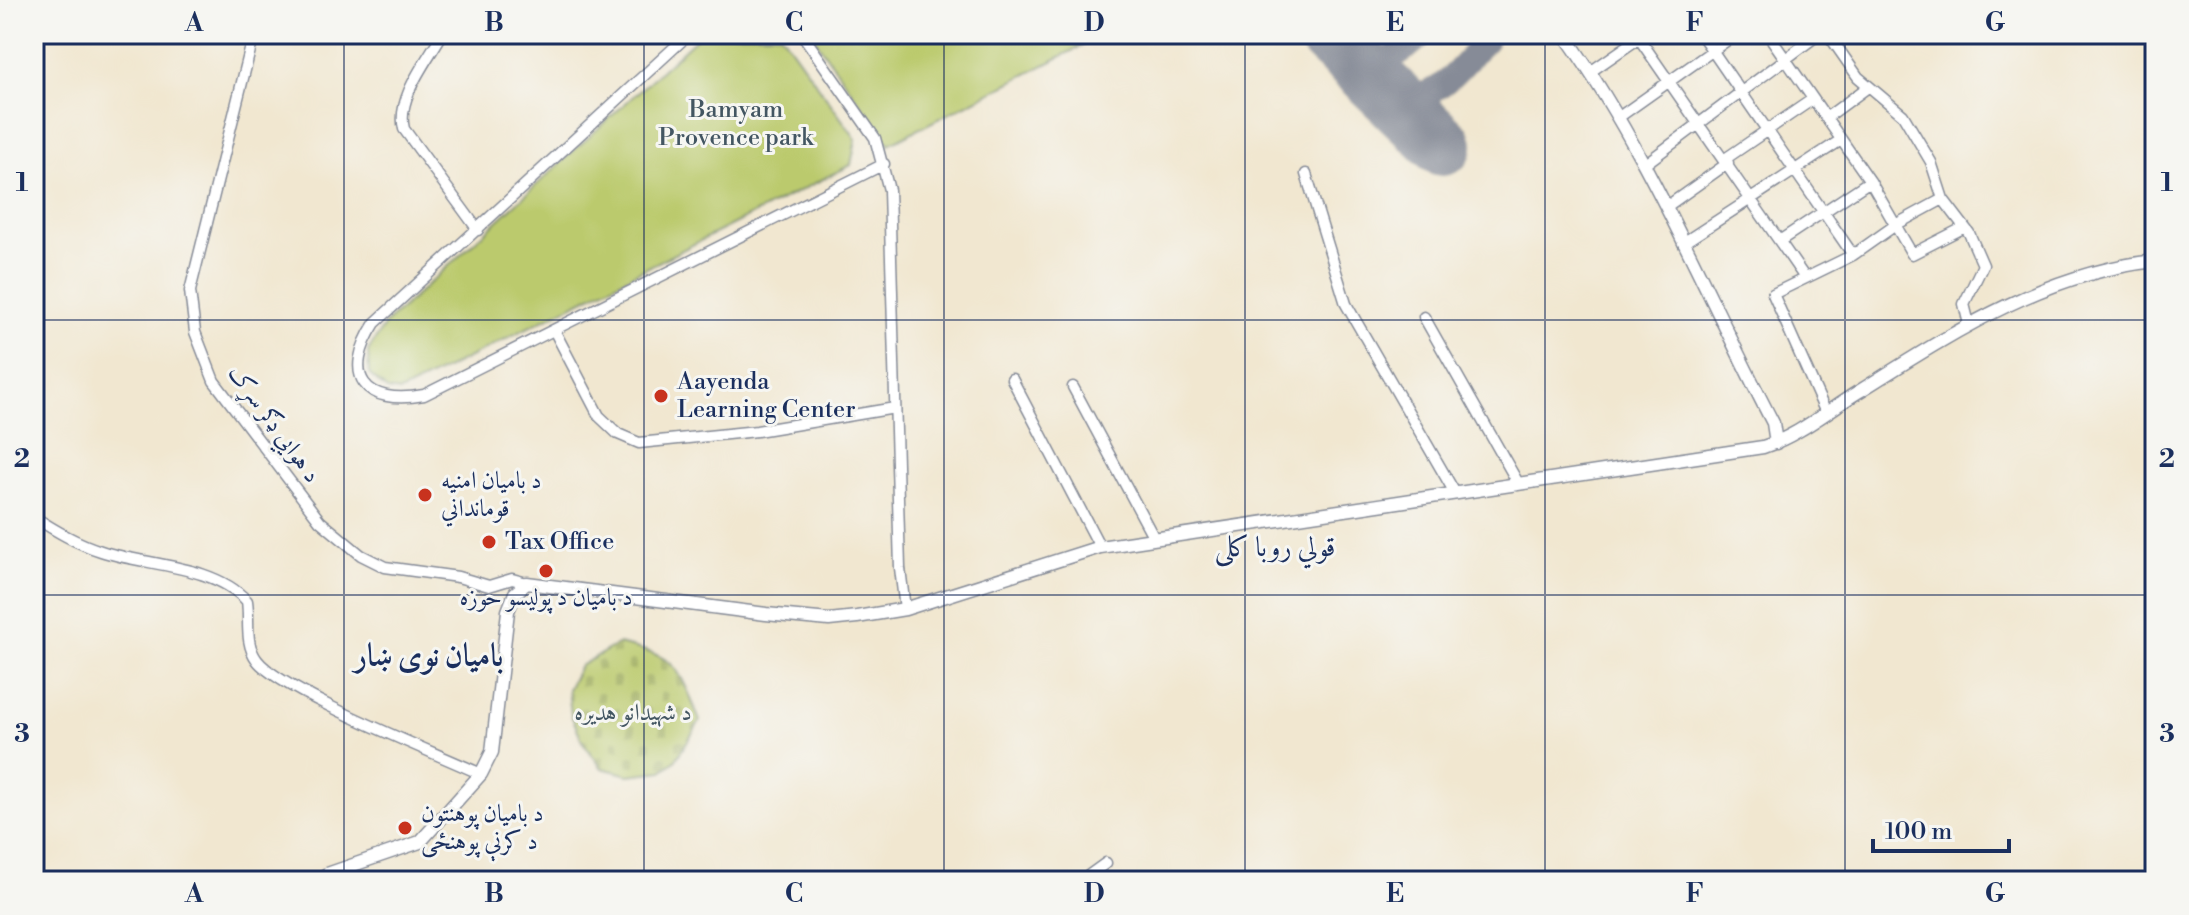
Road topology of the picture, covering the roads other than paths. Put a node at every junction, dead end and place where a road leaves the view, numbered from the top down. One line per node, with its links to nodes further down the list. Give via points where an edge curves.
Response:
1 (254, 34): 55 (street, د هوايي ډګر سړک, via 190,291 195,332 214,381 320,521 361,555 410,573 489,586 512,579)
2 (442, 34): 36 (street, via 403,104 401,118)
3 (689, 34): 36 (street)
4 (802, 34): 25 (street, via 875,138)
5 (1564, 34): 14 (street)
6 (1701, 34): 12 (street)
7 (1736, 34): 12 (street)
8 (1768, 34): 13 (street)
9 (1819, 34): 13 (street)
10 (1828, 34): 16 (street)
11 (1640, 35): 14 (street); 15 (street)
12 (1712, 51): 15 (street); 17 (street)
13 (1785, 57): 17 (street); 18 (street)
14 (1590, 72): 19 (street)
15 (1668, 80): 19 (street); 21 (street)
16 (1868, 87): 20 (street); 30 (street, via 1903,115 1931,162)
17 (1742, 91): 21 (street); 22 (street)
18 (1813, 99): 20 (street); 22 (street)
19 (1619, 117): 26 (street)
20 (1826, 118): 23 (street)
21 (1698, 123): 24 (street); 26 (street)
22 (1767, 129): 24 (street); 27 (street)
23 (1841, 140): 27 (street); 29 (street)
24 (1726, 161): 31 (street); 32 (street)
25 (884, 164): 44 (street); 47 (street)
26 (1645, 164): 32 (street)
27 (1797, 169): 31 (street); 33 (street)
28 (1306, 174): 51 (street, via 1346,304)
29 (1870, 181): 33 (street); 34 (street)
30 (1943, 199): 34 (street); 35 (street)
31 (1754, 200): 37 (street); 38 (street)
32 (1666, 207): 38 (street)
33 (1825, 211): 37 (street); 39 (street)
34 (1897, 224): 35 (street, via 1912,254); 39 (street)
35 (1963, 228): 43 (street, via 1983,265 1964,304)
36 (478, 230): 44 (street, via 375,323 359,347 361,378 381,396 396,401 424,395)
37 (1781, 240): 41 (street)
38 (1683, 243): 49 (street, via 1773,423)
39 (1853, 255): 41 (street)
40 (2155, 261): 43 (street, via 2069,278)
41 (1805, 278): 48 (street, via 1773,294)
42 (1424, 317): 50 (street)
43 (1969, 324): 48 (street)
44 (554, 330): 47 (street, via 599,416 618,434 639,443 757,431)
45 (1012, 379): 54 (street)
46 (1073, 387): 53 (street)
47 (895, 408): 56 (street)
48 (1826, 413): 49 (street)
49 (1776, 443): 50 (street)
50 (1518, 483): 51 (street)
51 (1455, 493): 53 (street)
52 (34, 517): 57 (street, via 75,542 235,588 247,601 248,640 257,660 287,684)
53 (1154, 538): 54 (street)
54 (1100, 547): 56 (street)
55 (527, 583): 56 (street, via 829,620); 57 (street, via 515,593 508,611 492,752)
56 (905, 609)
57 (481, 774): 59 (street, via 420,842)
58 (1106, 863): 60 (street)
59 (317, 881)
60 (1081, 881)

